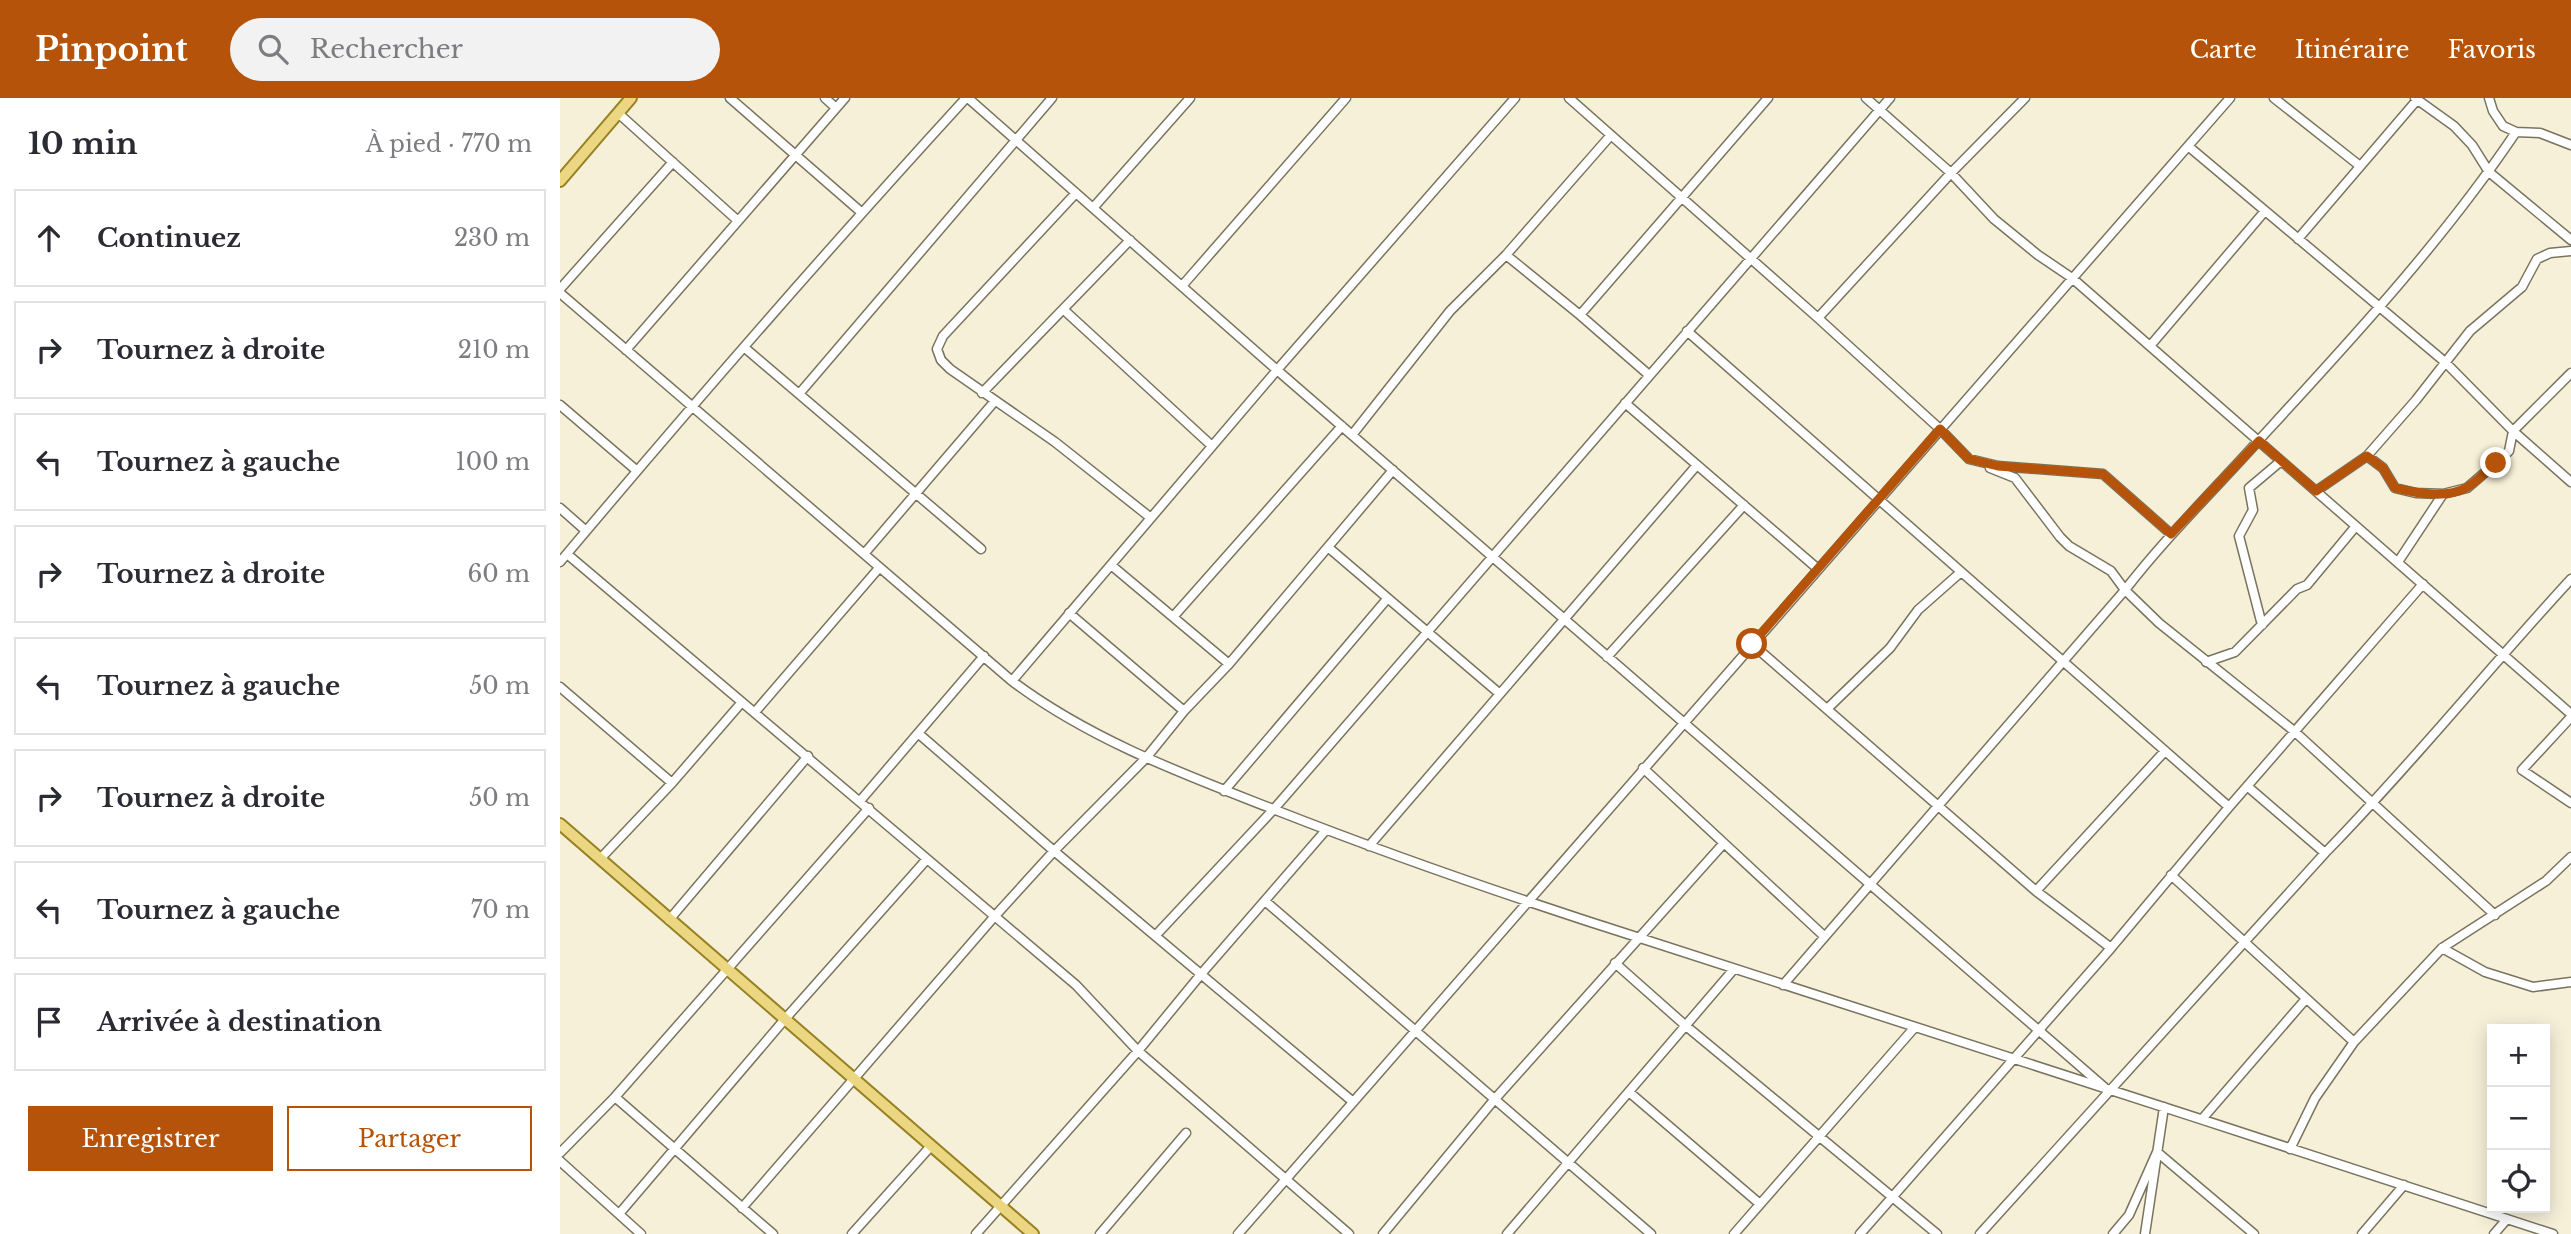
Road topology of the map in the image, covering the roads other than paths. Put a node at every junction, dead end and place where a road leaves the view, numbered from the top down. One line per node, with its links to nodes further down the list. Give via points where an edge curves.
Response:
1 (631, 98): 21 (main road)
2 (730, 98): 27 (street)
3 (825, 98): 19 (street)
4 (845, 98): 19 (street)
5 (967, 98): 24 (street); 37 (street)
6 (1052, 98): 24 (street)
7 (1190, 98): 35 (street)
8 (1346, 98): 46 (street)
9 (1515, 98): 57 (street)
10 (1569, 98): 23 (street)
11 (1768, 98): 34 (street)
12 (1866, 98): 20 (street)
13 (1890, 98): 20 (street)
14 (2025, 98): 31 (street)
15 (2230, 98): 26 (street)
16 (2274, 98): 29 (street)
17 (2489, 98): 22 (street, via 2502,126)
18 (2416, 99): 29 (street); 30 (street, via 2465,135)
19 (836, 108): 27 (street)
20 (1880, 110): 31 (street); 44 (street)
21 (618, 113): 28 (street); 32 (main road)
22 (2516, 132): 25 (street, via 2540,133); 30 (street)
23 (1611, 135): 34 (street); 43 (street)
24 (1017, 141): 33 (street); 61 (street)
25 (2571, 145)
26 (2188, 146): 36 (street); 45 (street)
27 (794, 155): 37 (street); 38 (street)
28 (673, 162): 38 (street); 47 (street)
29 (2360, 166): 39 (street)
30 (2489, 172): 41 (street); 48 (street)
31 (1951, 173): 45 (street, via 1994,219); 51 (street)
32 (560, 181)
33 (1076, 193): 35 (street); 60 (street, via 943,336 937,349 941,360)
34 (1682, 198): 44 (street); 50 (street)
35 (1093, 208): 40 (street)
36 (2265, 211): 39 (street); 53 (street)
37 (861, 212): 54 (street)
38 (737, 220): 55 (street)
39 (2298, 239): 48 (street)
40 (1129, 240): 46 (street); 49 (street)
41 (2571, 240)
42 (2571, 251): 56 (street, via 2537,259 2522,287 2470,331)
43 (1506, 255): 50 (street); 69 (street, via 1450,311)
44 (1750, 259): 51 (street); 52 (street)
45 (2072, 278): 53 (street); 67 (street)
46 (1182, 286): 57 (street)
47 (560, 291): 55 (street)
48 (2378, 306): 56 (street); 70 (street)
49 (1063, 310): 60 (street); 71 (street)
50 (1580, 314): 59 (street)
51 (1818, 318): 67 (street)
52 (1687, 331): 59 (street); 82 (street)
53 (2150, 346): 70 (street)
54 (744, 348): 61 (street); 65 (street)
55 (626, 350): 65 (street)
56 (2445, 362): 68 (street); 72 (street)
57 (1277, 370): 66 (street); 71 (street)
58 (2571, 373): 68 (street)
59 (1649, 375): 63 (street)
60 (982, 393): 62 (street)
61 (799, 394): 80 (street)
62 (994, 402): 80 (street); 85 (street, via 1055,442)
63 (1625, 403): 75 (street); 93 (street)
64 (560, 405): 76 (street)
65 (692, 407): 76 (street); 92 (street)
66 (1342, 426): 69 (street); 105 (street)
67 (1940, 429): 73 (street); 82 (street)
68 (2513, 431): 78 (street); 81 (street, via 2509,451 2496,463 2466,488)
69 (1352, 435): 77 (street)
70 (2259, 441): 74 (street); 88 (street)
71 (1212, 446): 85 (street)
72 (2367, 456): 79 (street); 81 (street, via 2383,468 2395,488)
73 (1969, 459): 88 (street, via 1998,466 2103,474); 102 (street, via 2015,478 2060,537 2111,571)
74 (2281, 461): 79 (street); 107 (street, via 2249,488 2253,510 2239,536)
75 (1697, 465): 83 (street); 106 (street)
76 (636, 470): 87 (street)
77 (1393, 470): 89 (street); 93 (street)
78 (2571, 482)
79 (2316, 491): 86 (street)
80 (917, 494): 90 (street); 92 (street)
81 (2443, 494): 95 (street)
82 (1878, 500): 98 (street); 99 (street)
83 (1744, 505): 98 (street); 112 (street)
84 (560, 508): 87 (street)
85 (1151, 518): 96 (street)
86 (2356, 526): 95 (street); 107 (street, via 2307,585 2297,589)
87 (585, 530): 91 (street)
88 (2171, 534): 102 (street)
89 (1329, 548): 103 (street); 115 (street)
90 (981, 549)
91 (567, 554): 94 (street); 119 (street)
92 (864, 554): 97 (street)
93 (1492, 556): 106 (street); 108 (street)
94 (560, 562)
95 (2398, 562): 101 (street)
96 (1111, 565): 104 (street); 105 (street)
97 (879, 568): 111 (street); 122 (street)
98 (1818, 569): 109 (street)
99 (1961, 572): 113 (street); 120 (street, via 1918,610 1891,648)
100 (2571, 579): 110 (street)
101 (2423, 584): 110 (street); 125 (street)
102 (2125, 590): 113 (street); 114 (street)
103 (1387, 599): 108 (street); 133 (street)
104 (1069, 613): 116 (street); 121 (street)
105 (1173, 617): 115 (street)
106 (1565, 620): 112 (street); 118 (street)
107 (2262, 625): 114 (street, via 2235,652)
108 (1427, 633): 118 (street); 140 (street)
109 (1752, 644): 120 (street); 124 (street)
110 (2503, 653): 123 (street); 135 (street)
111 (984, 656): 116 (street); 126 (street)
112 (1607, 657): 124 (street)
113 (2063, 661): 127 (street); 137 (street)
114 (2206, 662): 125 (street)
115 (1229, 664): 121 (street)
116 (1012, 681): 129 (street, via 1056,711)
117 (560, 687): 131 (street)
118 (1500, 694): 144 (street)
119 (742, 702): 122 (street); 131 (street)
120 (1827, 709): 137 (street)
121 (1184, 711): 129 (street)
122 (755, 712): 128 (street)
123 (2571, 716): 136 (street, via 2522,769)
124 (1683, 722): 130 (street); 151 (street)
125 (2294, 731): 132 (street); 135 (street)
126 (919, 734): 134 (street); 145 (street)
127 (2165, 751): 138 (street); 152 (street)
128 (807, 756): 134 (street); 157 (street)
129 (1146, 758): 133 (street); 145 (street)
130 (1643, 768): 143 (street); 154 (street)
131 (672, 783): 148 (street)
132 (2246, 786): 138 (street); 146 (street)
133 (1224, 791): 140 (street)
134 (860, 801): 139 (street)
135 (2374, 803): 146 (street); 155 (street)
136 (2571, 803)
137 (1938, 806): 151 (street); 152 (street)
138 (2229, 807): 150 (street)
139 (869, 808): 149 (street); 166 (street)
140 (1274, 809): 142 (street); 158 (street)
141 (560, 824): 148 (main road)
142 (1326, 830): 144 (street); 153 (street)
143 (1724, 843): 159 (street); 160 (street)
144 (1368, 846): 154 (street)
145 (1054, 851): 156 (street); 158 (street)
146 (2325, 853): 161 (street)
147 (2571, 857): 155 (street, via 2546,881)
148 (600, 859): 157 (main road)
149 (927, 859): 156 (street); 171 (street)
150 (2171, 875): 161 (street); 162 (street)
151 (1870, 885): 159 (street); 175 (street)
152 (2036, 891): 162 (street)
153 (1265, 901): 167 (street); 174 (street)
154 (1526, 902): 160 (street); 174 (street)
155 (2495, 915): 163 (street)
156 (994, 917): 177 (street, via 1076,985); 179 (street)
157 (668, 920): 166 (main road)
158 (1156, 935): 167 (street)
159 (1824, 936): 169 (street)
160 (1637, 937): 164 (street); 165 (street)
161 (2246, 942): 170 (street); 180 (street)
162 (2110, 948): 175 (street)
163 (2442, 948): 168 (street, via 2485,972 2533,988); 176 (street)
164 (1615, 963): 172 (street); 183 (street)
165 (1734, 969): 169 (street); 172 (street)
166 (728, 970): 171 (main road); 182 (street)
167 (1202, 973): 177 (street); 184 (street)
168 (2571, 982)
169 (1783, 985): 173 (street)
170 (2305, 1000): 176 (street); 186 (street)
171 (785, 1019): 179 (main road); 190 (street)
172 (1686, 1026): 181 (street); 188 (street)
173 (1915, 1027): 178 (street); 188 (street)
174 (1414, 1030): 183 (street); 184 (street)
175 (2039, 1031): 178 (street); 180 (street)
176 (2354, 1042): 191 (street, via 2315,1098)
177 (1138, 1051): 196 (street); 200 (street)
178 (2013, 1059): 180 (street); 198 (street)
179 (853, 1078): 189 (main road); 201 (street)
180 (2109, 1091): 185 (street); 218 (street)
181 (1629, 1092): 195 (street); 199 (street)
182 (615, 1097): 190 (street); 193 (street)
183 (1494, 1100): 195 (street); 212 (street)
184 (1352, 1101): 196 (street)
185 (2164, 1107): 186 (street); 192 (street)
186 (2203, 1118): 191 (street)
187 (1186, 1133): 209 (street)
188 (1820, 1137): 198 (street); 199 (street)
189 (931, 1146): 200 (main road); 206 (street)
190 (673, 1148): 201 (street); 202 (street)
191 (2290, 1149): 197 (street)
192 (2157, 1152): 219 (street, via 2129,1215); 220 (street); 221 (street)
193 (560, 1153)
194 (560, 1161): 202 (street)
195 (1568, 1163): 213 (street); 214 (street)
196 (1285, 1178): 210 (street); 211 (street)
197 (2404, 1185): 203 (street); 222 (street)
198 (1893, 1196): 216 (street); 217 (street)
199 (1760, 1204): 215 (street)
200 (1000, 1205): 207 (street); 208 (main road)
201 (742, 1208): 205 (street)
202 (619, 1214): 204 (street)
203 (2507, 1219): 223 (street); 224 (street)
204 (642, 1234)
205 (773, 1234)
206 (852, 1234)
207 (976, 1234)
208 (1033, 1234)
209 (1100, 1234)
210 (1238, 1234)
211 (1349, 1234)
212 (1383, 1234)
213 (1507, 1234)
214 (1651, 1234)
215 (1734, 1234)
216 (1860, 1234)
217 (1937, 1234)
218 (1980, 1234)
219 (2113, 1234)
220 (2144, 1234)
221 (2254, 1234)
222 (2362, 1234)
223 (2494, 1234)
224 (2553, 1234)

